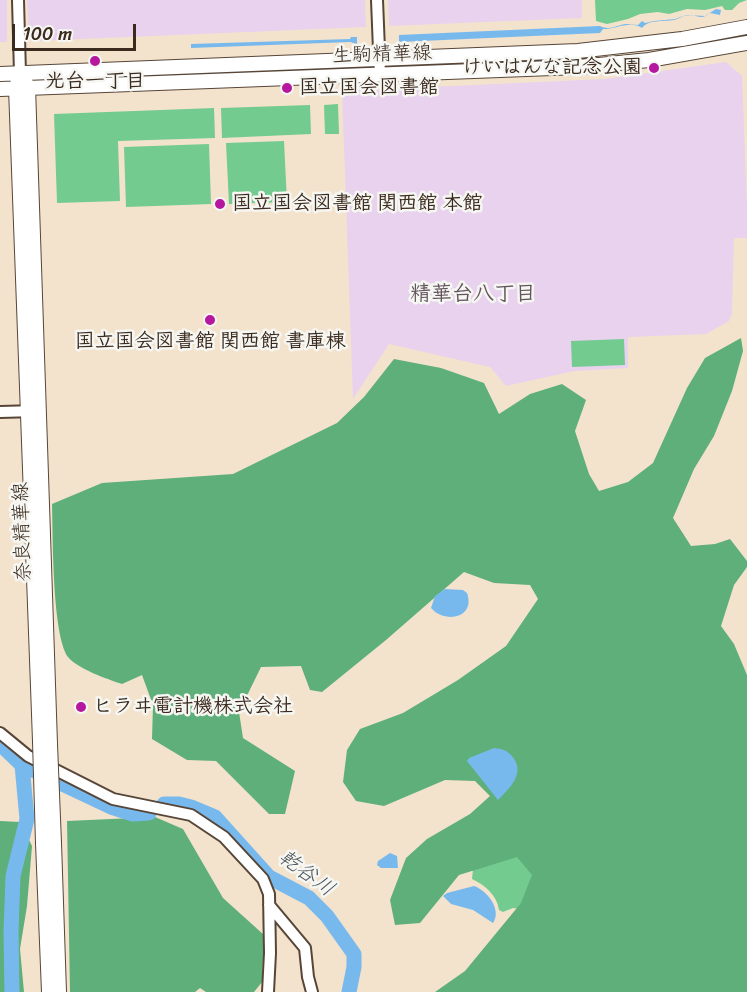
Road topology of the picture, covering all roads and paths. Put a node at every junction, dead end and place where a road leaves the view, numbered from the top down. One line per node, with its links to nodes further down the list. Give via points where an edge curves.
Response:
1 (18, 0): 6 (street)
2 (377, 0): 5 (street)
3 (747, 27): 5 (main road, 生駒精華線, via 601,49)
4 (747, 43): 8 (main road, 生駒精華線, via 579,67)
5 (379, 59): 6 (main road, 生駒精華線); 8 (street)
6 (20, 73): 7 (main road); 9 (main road, 奈良精華線)
7 (0, 74)
8 (380, 75): 9 (main road, 生駒精華線)
9 (22, 88): 10 (main road); 11 (main road, 奈良精華線)
10 (0, 89)
11 (32, 411): 12 (street); 14 (main road, 奈良精華線, bridge)
12 (0, 412)
13 (0, 733): 15 (street, via 28,756 112,799 191,815 207,824 263,879)
14 (49, 843): 16 (main road, 奈良精華線); 17 (main road, 奈良精華線)
15 (269, 905): 18 (street); 19 (street, via 305,948)
16 (49, 992)
17 (60, 992)
18 (267, 992)
19 (312, 992)

